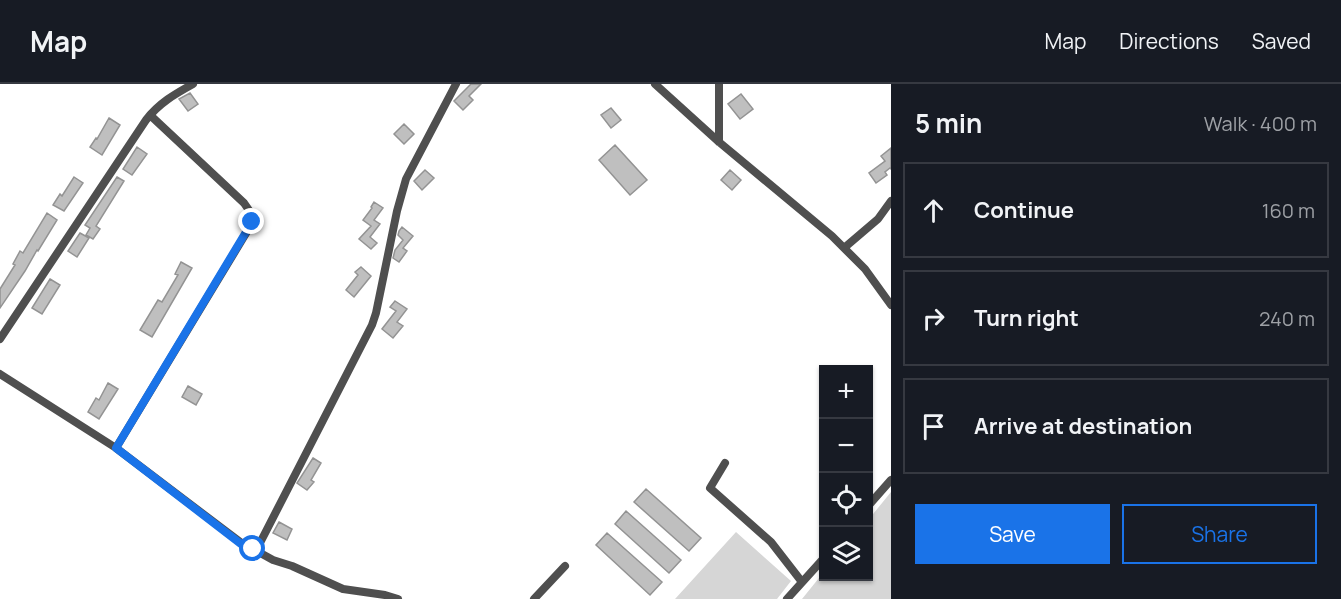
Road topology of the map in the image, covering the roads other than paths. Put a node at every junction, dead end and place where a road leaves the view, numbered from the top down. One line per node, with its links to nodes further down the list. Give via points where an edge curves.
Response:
1 (193, 84): 5 (street)
2 (456, 84): 16 (street, via 406,179 372,324 261,541)
3 (655, 84): 6 (street)
4 (719, 84): 6 (street)
5 (150, 115): 10 (street); 12 (street, via 253,216)
6 (719, 142): 8 (street)
7 (891, 201): 8 (street, via 878,219)
8 (844, 248): 9 (street)
9 (891, 305)
10 (0, 339)
11 (0, 374): 12 (street)
12 (116, 448): 16 (street, via 241,544)
13 (725, 463): 19 (street, via 710,488 771,542)
14 (891, 480): 15 (street)
15 (873, 500)
16 (253, 549): 20 (street, via 343,589)
17 (819, 563): 19 (street)
18 (565, 566): 21 (street)
19 (802, 582): 22 (street)
20 (398, 599)
21 (534, 599)
22 (787, 599)

